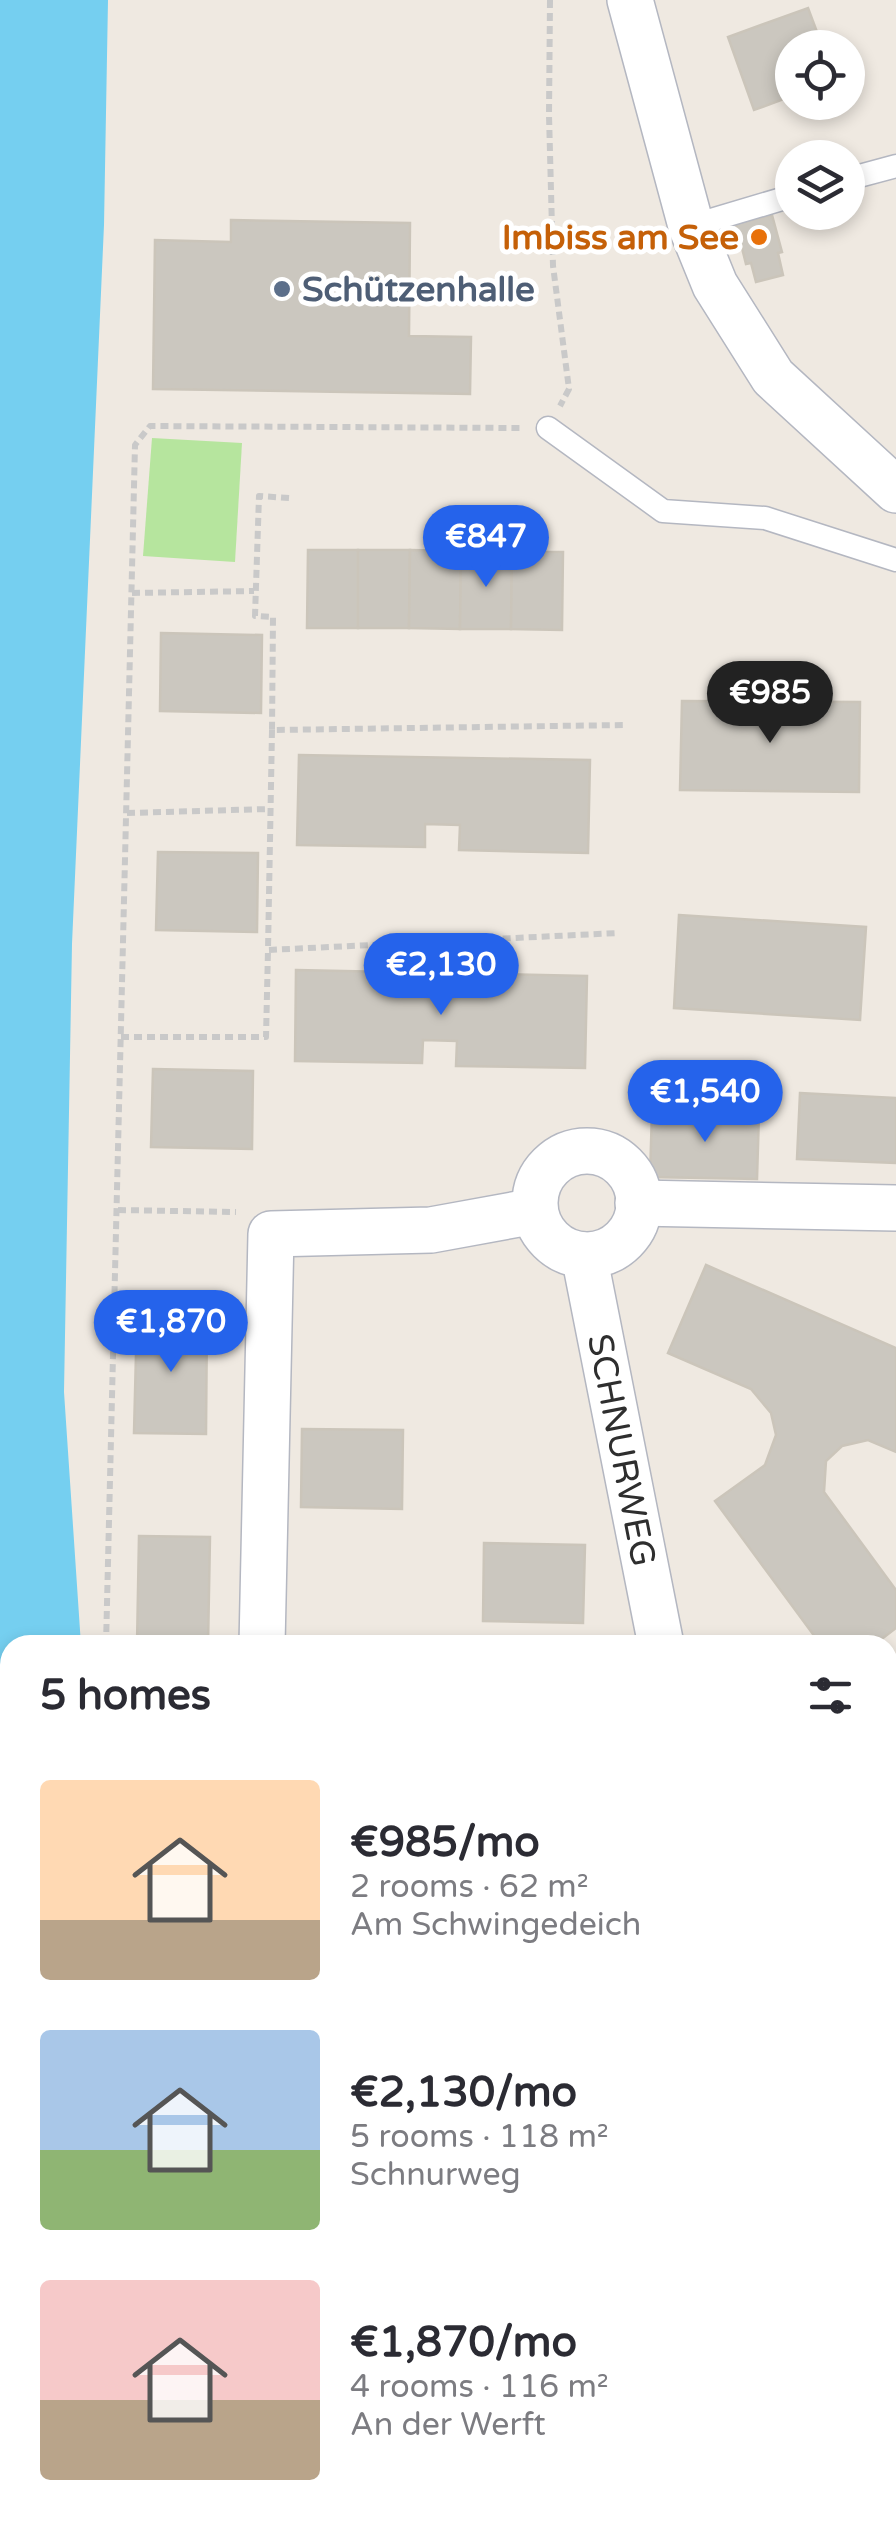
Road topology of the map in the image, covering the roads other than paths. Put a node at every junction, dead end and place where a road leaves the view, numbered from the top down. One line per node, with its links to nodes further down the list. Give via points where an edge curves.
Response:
1 (630, 0): 5 (street)
2 (896, 166): 3 (lane)
3 (865, 175)
4 (775, 201): 5 (lane)
5 (692, 226): 7 (street, via 715,285 773,378)
6 (548, 428): 8 (lane, via 663,511 765,518)
7 (896, 490)
8 (896, 560)
9 (638, 1204): 10 (street); 11 (street, via 622,1166 579,1152 550,1166 540,1180); 12 (street, via 628,1235 601,1254)
10 (896, 1208)
11 (535, 1211): 12 (street, via 552,1242); 13 (street, via 431,1230 270,1234)
12 (584, 1255): 14 (street, SCHNURWEG)
13 (262, 1635)
14 (659, 1635)

